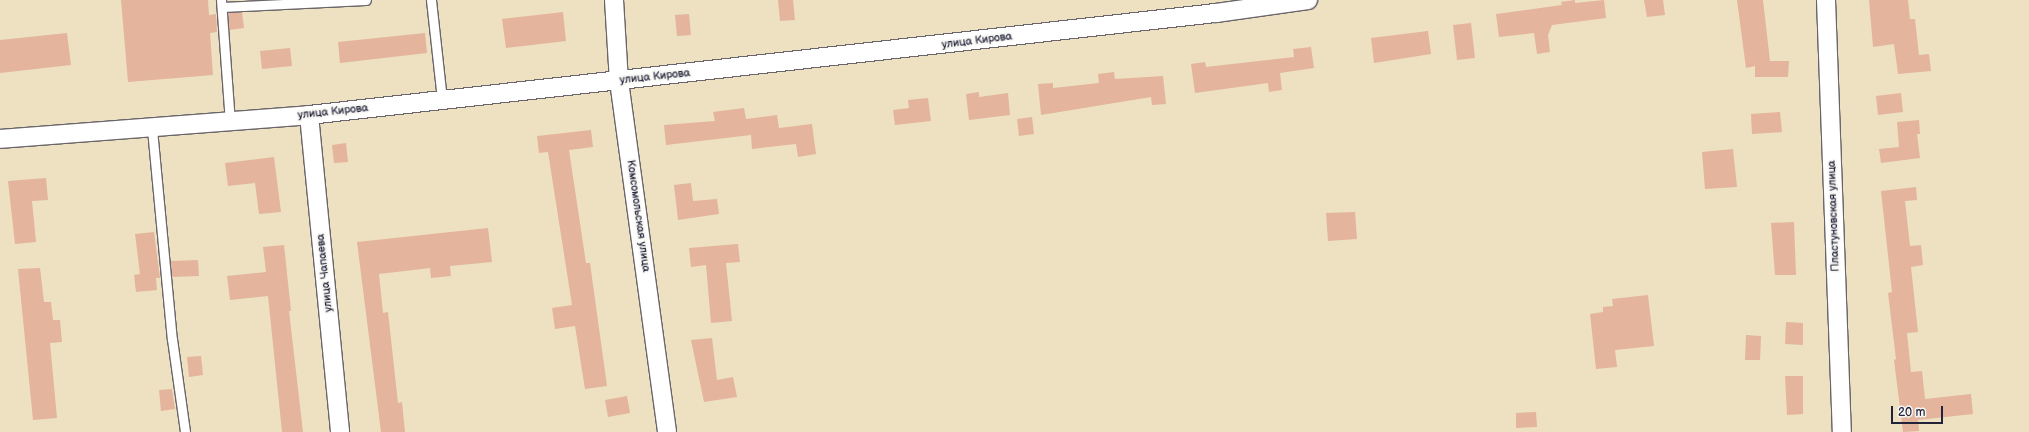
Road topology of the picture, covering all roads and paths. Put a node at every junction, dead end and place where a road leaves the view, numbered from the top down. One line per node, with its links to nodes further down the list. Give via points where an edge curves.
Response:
1 (366, 0): 6 (lane)
2 (431, 0): 8 (lane)
3 (614, 0): 7 (street, Комсомольская улица)
4 (1308, 0): 7 (street, улица Кирова, via 1216,13)
5 (1826, 0): 16 (street, Пластуновская улица)
6 (221, 3): 10 (lane)
7 (619, 81): 8 (street, улица Кирова); 15 (street, Комсомольская улица)
8 (442, 99): 9 (street, улица Кирова)
9 (309, 115): 10 (street, улица Кирова); 14 (street, улица Чапаева)
10 (230, 122): 11 (street, улица Кирова)
11 (152, 129): 12 (street, улица Кирова); 13 (lane, via 172,339)
12 (0, 139)
13 (185, 432)
14 (340, 432)
15 (667, 432)
16 (1842, 432)

